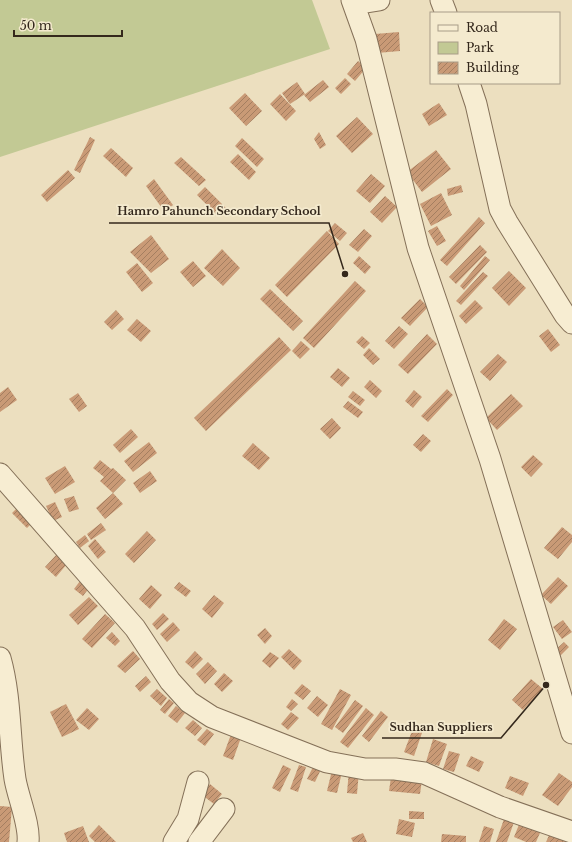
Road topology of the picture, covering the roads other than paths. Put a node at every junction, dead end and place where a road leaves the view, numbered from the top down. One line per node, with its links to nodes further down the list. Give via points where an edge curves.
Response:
1 (379, 0): 3 (street)
2 (441, 0): 4 (street)
3 (353, 2): 9 (street, via 366,39 418,248 490,459)
4 (446, 12)
5 (469, 84): 6 (street, via 500,208)
6 (572, 323)
7 (0, 474): 12 (street, via 135,628 170,681 190,702 212,717 327,762 365,769 395,769 424,773 500,807)
8 (0, 658): 13 (street, via 5,676 15,780 25,816)
9 (572, 733)
10 (198, 782): 14 (street, via 188,820)
11 (224, 809): 15 (street)
12 (572, 832)
13 (28, 842)
14 (174, 842)
15 (199, 842)

